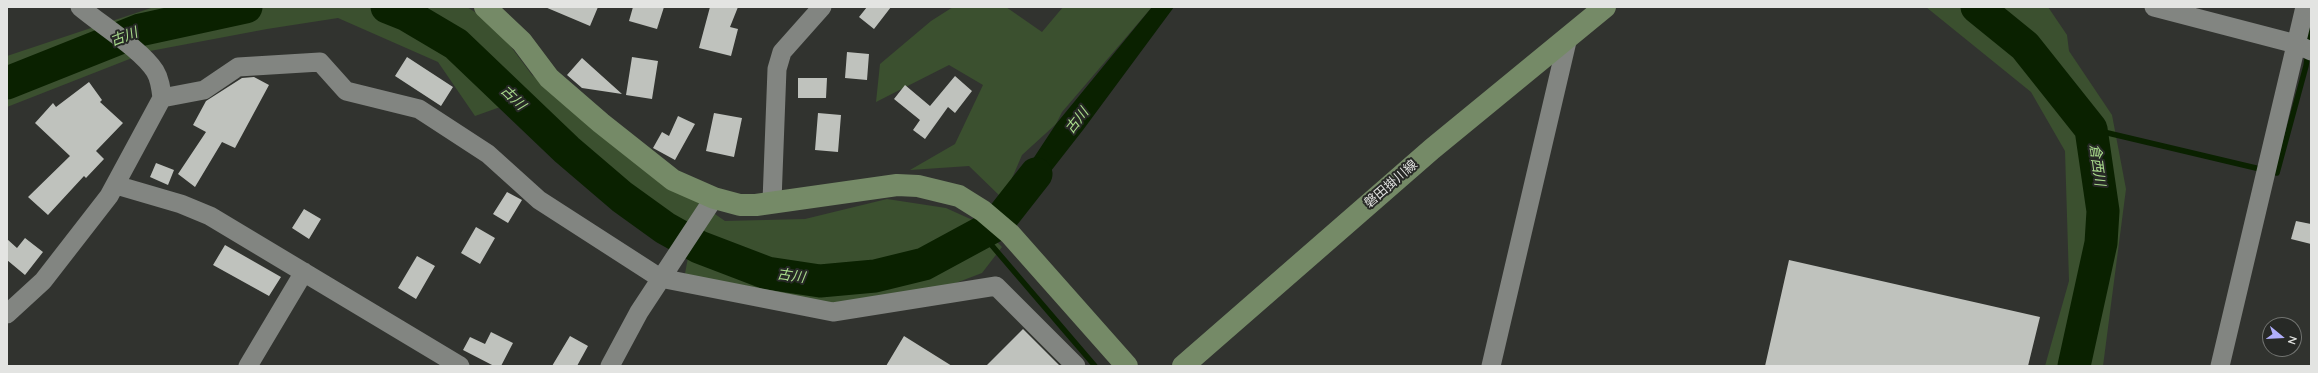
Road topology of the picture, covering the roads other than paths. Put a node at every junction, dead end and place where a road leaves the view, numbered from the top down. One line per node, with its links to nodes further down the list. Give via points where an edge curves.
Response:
1 (80, 7): 9 (street, via 137,52 155,71 161,85)
2 (485, 7): 12 (street, via 522,42 549,78 601,123 673,180)
3 (822, 7): 11 (street, via 782,52 777,69)
4 (1605, 7): 7 (street, 磐田掛川線)
5 (2154, 7): 8 (street)
6 (2305, 7): 8 (street)
7 (1568, 37): 21 (street, 磐田掛川線, via 1426,154); 22 (street)
8 (2304, 48): 23 (street)
9 (162, 98): 10 (street); 14 (street, via 204,90 238,66 320,62 346,91 419,109 488,154 540,200)
10 (116, 185): 13 (street, via 181,204 210,216); 15 (street, via 43,281)
11 (772, 201): 12 (street, via 756,205); 20 (street, via 904,185 960,196 1010,234)
12 (711, 202): 14 (street)
13 (304, 272): 16 (street); 17 (street)
14 (660, 278): 18 (street); 19 (street, via 833,312 996,286)
15 (7, 314)
16 (248, 366)
17 (460, 366)
18 (610, 366)
19 (1076, 366)
20 (1127, 366)
21 (1183, 366)
22 (1491, 366)
23 (2220, 366)

